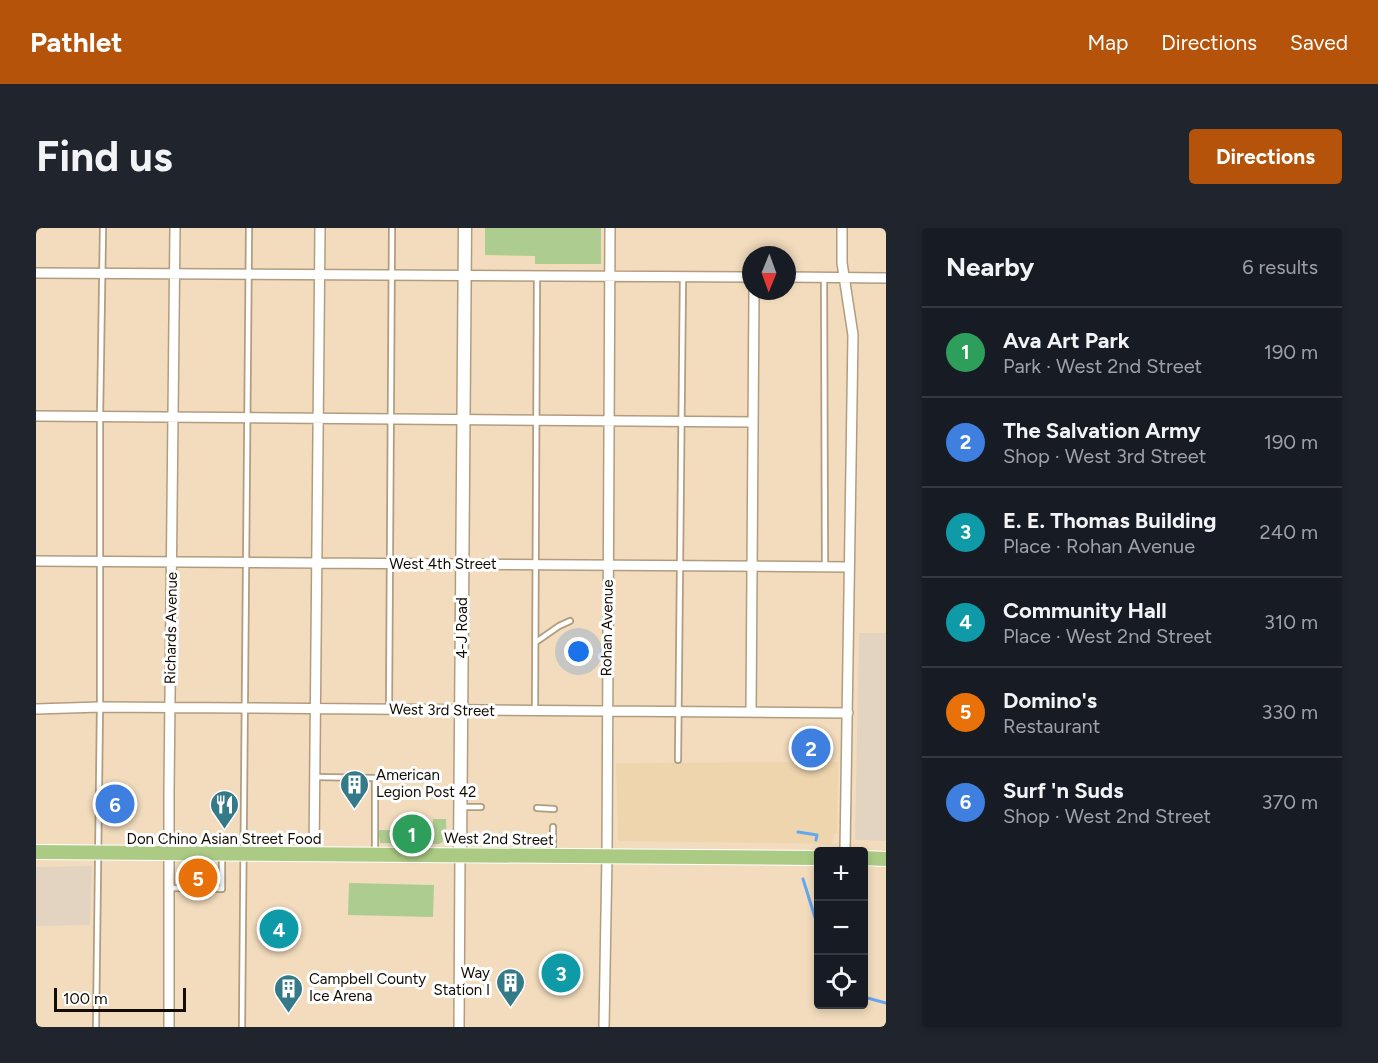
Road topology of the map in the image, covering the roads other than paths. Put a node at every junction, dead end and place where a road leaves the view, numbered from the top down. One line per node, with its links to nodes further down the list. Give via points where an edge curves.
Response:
1 (103, 228): 10 (lane)
2 (175, 228): 11 (street, Richards Avenue)
3 (249, 228): 12 (lane)
4 (320, 228): 13 (street)
5 (392, 228): 14 (lane)
6 (465, 228): 15 (main road, 4-J Road)
7 (610, 228): 17 (street, Rohan Avenue)
8 (842, 228): 22 (street)
9 (36, 273): 10 (street)
10 (103, 273): 11 (street); 26 (lane)
11 (175, 273): 12 (street); 27 (street, Richards Avenue)
12 (249, 273): 13 (street); 28 (lane)
13 (320, 273): 14 (street); 29 (street)
14 (392, 274): 15 (street); 30 (lane)
15 (465, 274): 16 (street); 31 (main road, 4-J Road)
16 (537, 274): 17 (street); 32 (lane)
17 (610, 275): 18 (street); 33 (street, Rohan Avenue)
18 (683, 276): 19 (street); 34 (lane)
19 (742, 277)
20 (796, 277): 21 (street)
21 (824, 277): 22 (street); 47 (lane)
22 (844, 278): 23 (street); 48 (street, via 853,335)
23 (886, 278)
24 (754, 300): 35 (street)
25 (36, 416): 26 (street)
26 (99, 417): 27 (street); 37 (lane)
27 (174, 417): 28 (street); 38 (street, Richards Avenue)
28 (247, 418): 29 (street); 39 (lane)
29 (318, 418): 30 (street); 40 (street)
30 (391, 419): 31 (street); 41 (lane)
31 (464, 420): 32 (street); 42 (main road, 4-J Road)
32 (537, 420): 33 (street); 43 (lane)
33 (608, 421): 34 (street); 44 (street, Rohan Avenue)
34 (682, 422): 35 (street); 45 (lane)
35 (753, 422): 46 (street)
36 (36, 561): 37 (street, West 4th Street)
37 (98, 562): 38 (street, West 4th Street); 51 (lane)
38 (172, 562): 39 (street, West 4th Street); 52 (street, Richards Avenue)
39 (245, 563): 40 (street, West 4th Street); 53 (lane)
40 (318, 563): 41 (street, West 4th Street); 55 (street)
41 (391, 564): 42 (street, West 4th Street); 56 (lane)
42 (462, 564): 43 (street, West 4th Street); 57 (main road, 4-J Road)
43 (536, 564): 44 (street, West 4th Street); 50 (lane)
44 (608, 566): 45 (street, West 4th Street); 59 (street, Rohan Avenue)
45 (679, 566): 46 (street, West 4th Street); 60 (lane)
46 (753, 567): 47 (street, West 4th Street); 61 (street)
47 (825, 567): 48 (street, West 4th Street)
48 (849, 567): 62 (street)
49 (570, 621): 50 (lane)
50 (536, 642): 58 (lane)
51 (100, 707): 52 (street, West 3rd Street); 54 (street, West 3rd Street); 72 (lane)
52 (170, 708): 53 (street, West 3rd Street); 73 (street, Richards Avenue)
53 (245, 708): 55 (street, West 3rd Street); 75 (lane)
54 (36, 709)
55 (315, 709): 56 (street, West 3rd Street); 64 (street)
56 (389, 709): 57 (street, West 3rd Street)
57 (462, 710): 58 (street, West 3rd Street); 65 (main road, 4-J Road)
58 (536, 710): 59 (street, West 3rd Street)
59 (606, 711): 60 (street, West 3rd Street); 80 (street, Rohan Avenue)
60 (678, 711): 61 (street, West 3rd Street); 63 (lane)
61 (751, 712): 62 (street, West 3rd Street)
62 (848, 713): 70 (street)
63 (678, 760)
64 (315, 777): 76 (street); 77 (lane, via 375,778)
65 (460, 807): 66 (lane); 78 (main road, 4-J Road)
66 (481, 807)
67 (537, 808): 68 (lane)
68 (554, 808)
69 (553, 827): 79 (lane)
70 (844, 847)
71 (36, 852): 72 (main road, West 2nd Street)
72 (97, 852): 73 (main road, West 2nd Street); 85 (lane)
73 (170, 852): 74 (main road, West 2nd Street); 84 (street, Richards Avenue)
74 (222, 852): 75 (main road, West 2nd Street); 84 (lane, via 222,889)
75 (243, 853): 76 (main road, West 2nd Street); 87 (lane)
76 (314, 854): 77 (main road, West 2nd Street)
77 (375, 854): 78 (main road, West 2nd Street)
78 (460, 855): 79 (main road, West 2nd Street); 88 (street, 4-J Road)
79 (553, 856): 80 (main road, West 2nd Street)
80 (607, 856): 81 (main road, West 2nd Street); 89 (street, Rohan Avenue)
81 (814, 858)
82 (868, 858): 83 (main road)
83 (886, 859)
84 (170, 888): 86 (street, Richards Avenue)
85 (96, 1027)
86 (169, 1027)
87 (242, 1027)
88 (459, 1027)
89 (603, 1027)

